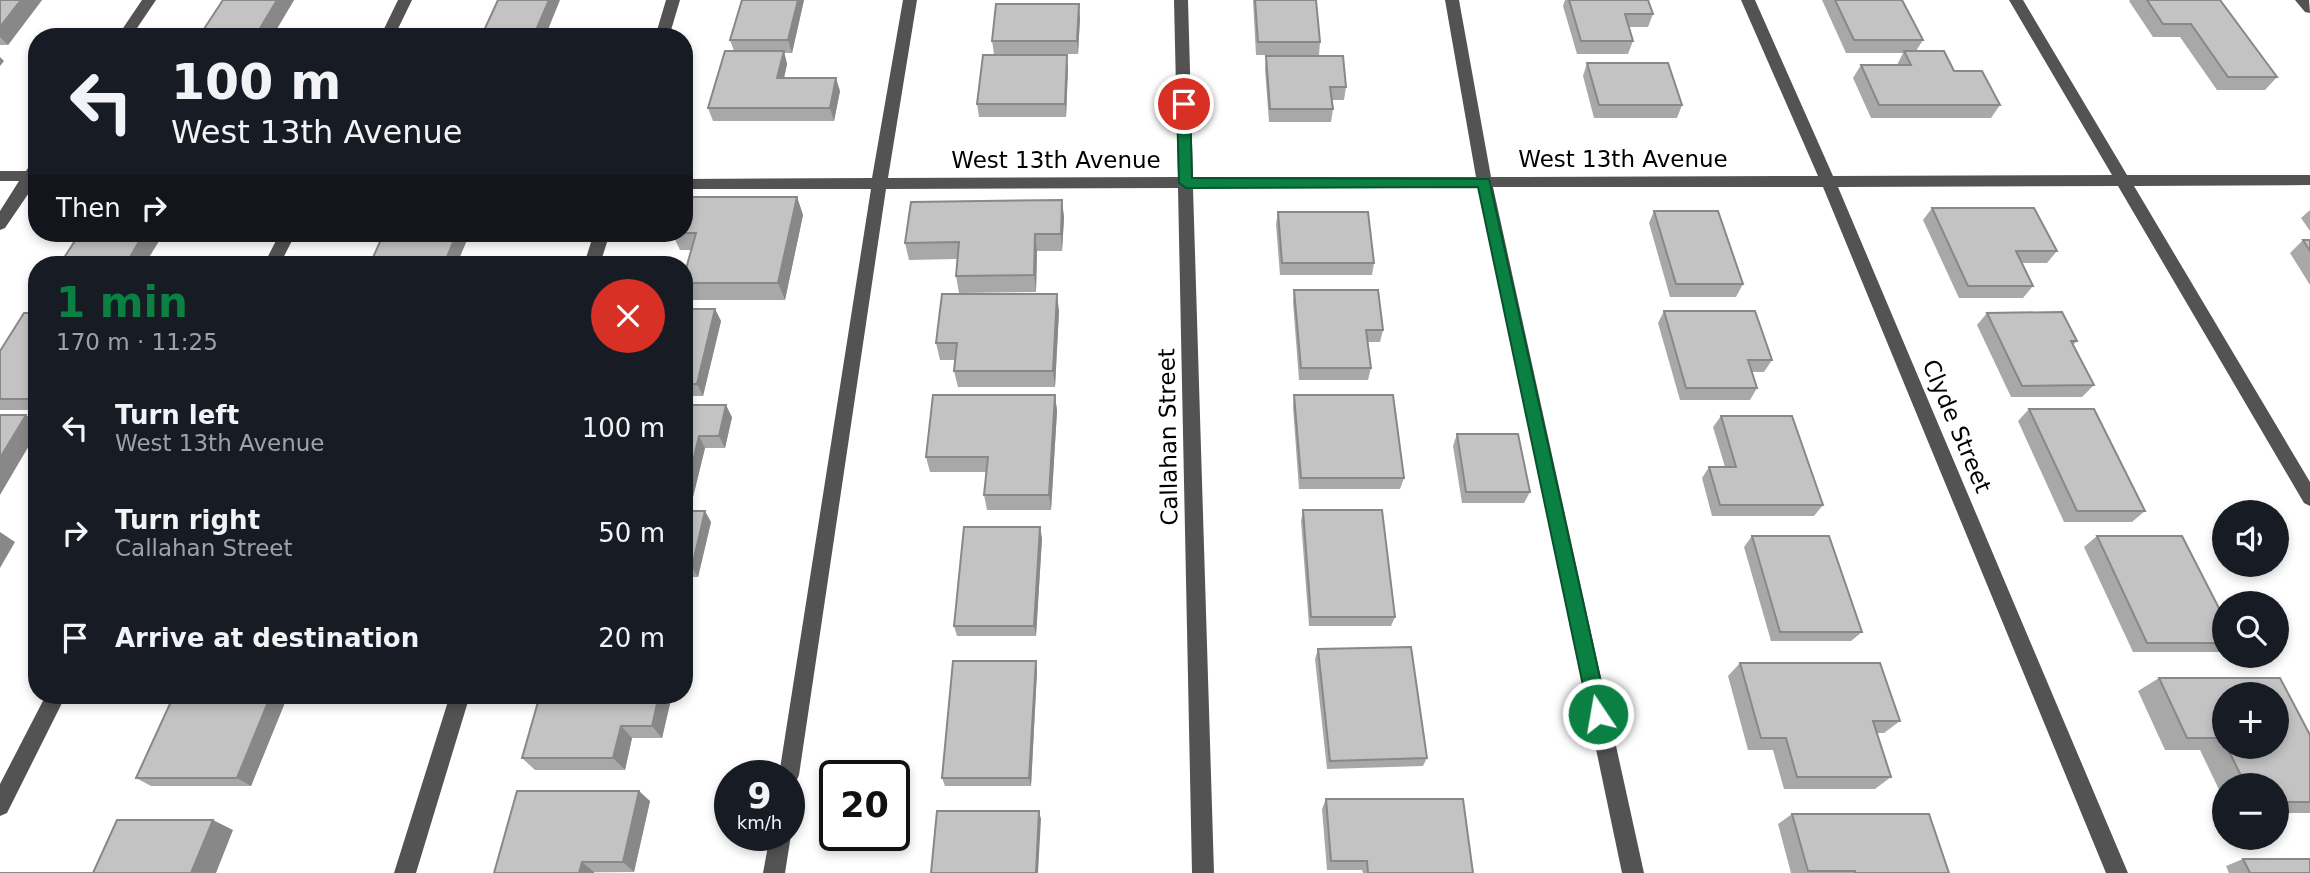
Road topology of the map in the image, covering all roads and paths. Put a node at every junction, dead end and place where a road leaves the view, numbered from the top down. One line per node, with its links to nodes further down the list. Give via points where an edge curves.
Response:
1 (149, 0): 11 (street)
2 (405, 0): 12 (street)
3 (673, 0): 13 (street)
4 (910, 0): 23 (street)
5 (1181, 0): 21 (street, Callahan Street)
6 (1452, 0): 19 (street)
7 (1748, 0): 17 (street, Clyde Street)
8 (2016, 0): 18 (street)
9 (2302, 0): 10 (street)
10 (2310, 9)
11 (130, 28)
12 (391, 28)
13 (665, 28)
14 (28, 174): 15 (street)
15 (0, 176)
16 (2310, 180): 18 (street, West 13th Avenue)
17 (1828, 181): 18 (street, West 13th Avenue); 19 (street, West 13th Avenue); 35 (street, Clyde Street)
18 (2122, 181): 25 (street)
19 (1484, 182): 21 (street, West 13th Avenue); 34 (street)
20 (28, 183): 24 (street)
21 (1186, 183): 23 (street, West 13th Avenue); 33 (street, Callahan Street)
22 (693, 184): 23 (street, West 13th Avenue)
23 (879, 184): 28 (street)
24 (0, 224)
25 (2310, 498)
26 (51, 704): 29 (street)
27 (457, 704): 31 (street)
28 (791, 760)
29 (0, 806)
30 (777, 851): 32 (street)
31 (405, 873)
32 (774, 873)
33 (1203, 873)
34 (1633, 873)
35 (2117, 873)

